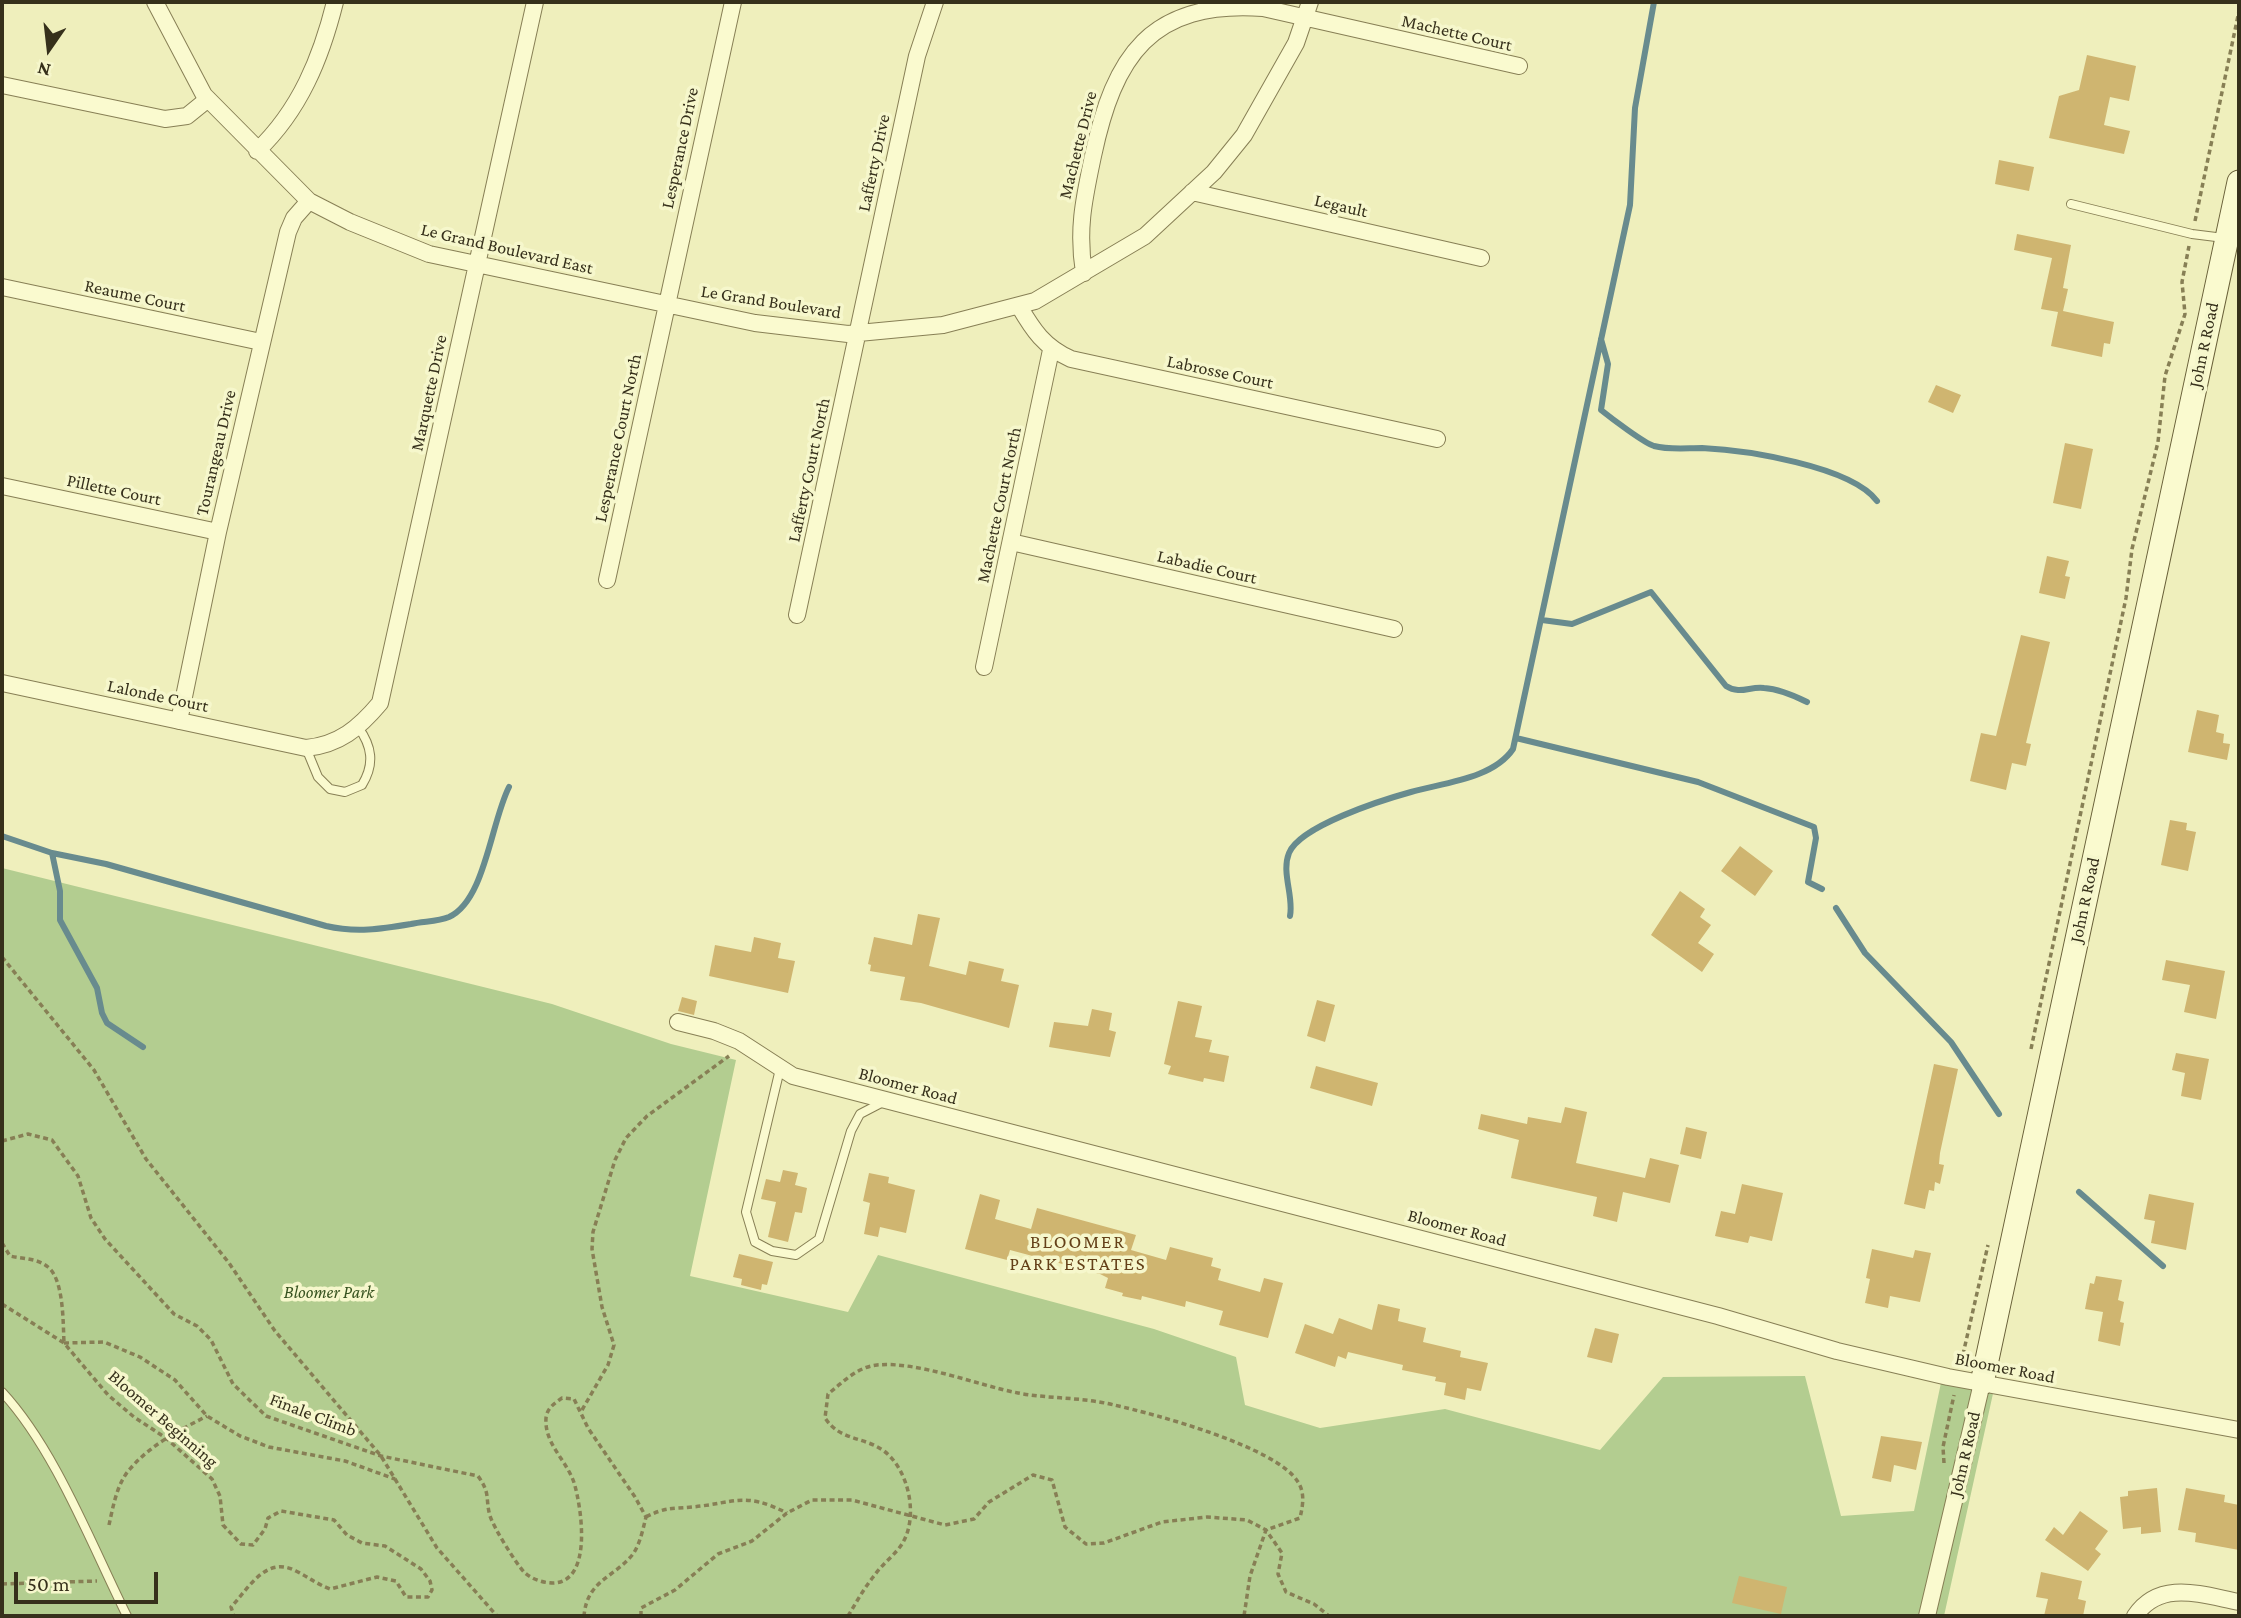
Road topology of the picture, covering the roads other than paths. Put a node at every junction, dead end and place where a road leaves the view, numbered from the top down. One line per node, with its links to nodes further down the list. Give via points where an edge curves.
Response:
1 (155, 2): 10 (street, Le Grand Boulevard East)
2 (335, 2): 11 (street, via 325,45 309,80 274,135)
3 (535, 2): 18 (street, Marquette Drive)
4 (733, 2): 21 (street, Lesperance Drive)
5 (935, 2): 23 (street, Lafferty Drive, via 917,56)
6 (1310, 2): 7 (street, Le Grand Boulevard)
7 (1304, 19): 8 (street, Machette Court); 13 (street, Le Grand Boulevard, via 1296,43 1244,135); 19 (street, Machette Drive, via 1237,5 1184,12 1130,52 1102,111 1080,216)
8 (1520, 66)
9 (2, 85): 10 (street, via 165,119 187,116)
10 (208, 99): 11 (street, Le Grand Boulevard East)
11 (257, 151): 14 (street, Le Grand Boulevard East)
12 (2239, 182): 16 (street, John R Road)
13 (1192, 192): 17 (street, Legault); 19 (street, Le Grand Boulevard, via 1144,236)
14 (309, 201): 18 (street, Le Grand Boulevard East, via 429,254); 24 (street, Tourangeau Drive, via 288,232)
15 (2071, 204): 16 (lane)
16 (2227, 239): 41 (street, John R Road)
17 (1481, 258)
18 (476, 263): 21 (street, Le Grand Boulevard East); 36 (street, Marquette Drive, via 380,703)
19 (1084, 273): 22 (street, Le Grand Boulevard)
20 (2, 287): 24 (street, Reaume Court)
21 (666, 303): 23 (street, Le Grand Boulevard, via 768,325); 30 (street, Lesperance Court North)
22 (1019, 306): 23 (street, Le Grand Boulevard, via 943,325); 25 (street)
23 (858, 334): 31 (street, Lafferty Court North)
24 (261, 342): 28 (street, Tourangeau Drive)
25 (1051, 350): 26 (street, Labrosse Court, via 1100,367); 29 (street, Machette Court North)
26 (1437, 439)
27 (2, 486): 28 (street, Pillette Court)
28 (218, 532): 35 (street, Tourangeau Drive)
29 (1011, 542): 32 (street, Labadie Court); 33 (street, Machette Court North)
30 (607, 580)
31 (797, 615)
32 (1394, 629)
33 (984, 667)
34 (2, 683): 35 (street, Lalonde Court)
35 (179, 721): 37 (street, Lalonde Court)
36 (358, 727): 37 (street, Marquette Drive, via 326,746); 37 (lane, via 369,742 371,761 362,785 345,792 330,789 318,777)
37 (306, 748)
38 (678, 1023): 39 (street, Bloomer Road, via 714,1031 761,1054)
39 (780, 1069): 40 (street, Bloomer Road); 40 (lane, via 746,1212 755,1242 772,1251 796,1255 820,1239 851,1130 860,1114)
40 (887, 1100): 41 (street, Bloomer Road, via 1730,1319 1837,1351)
41 (1982, 1383): 43 (street, Bloomer Road); 46 (street, John R Road)
42 (2, 1392): 45 (lane, via 48,1458)
43 (2239, 1430)
44 (2239, 1602): 47 (street, via 2171,1592 2149,1600)
45 (127, 1616)
46 (1927, 1616)
47 (2135, 1616)

